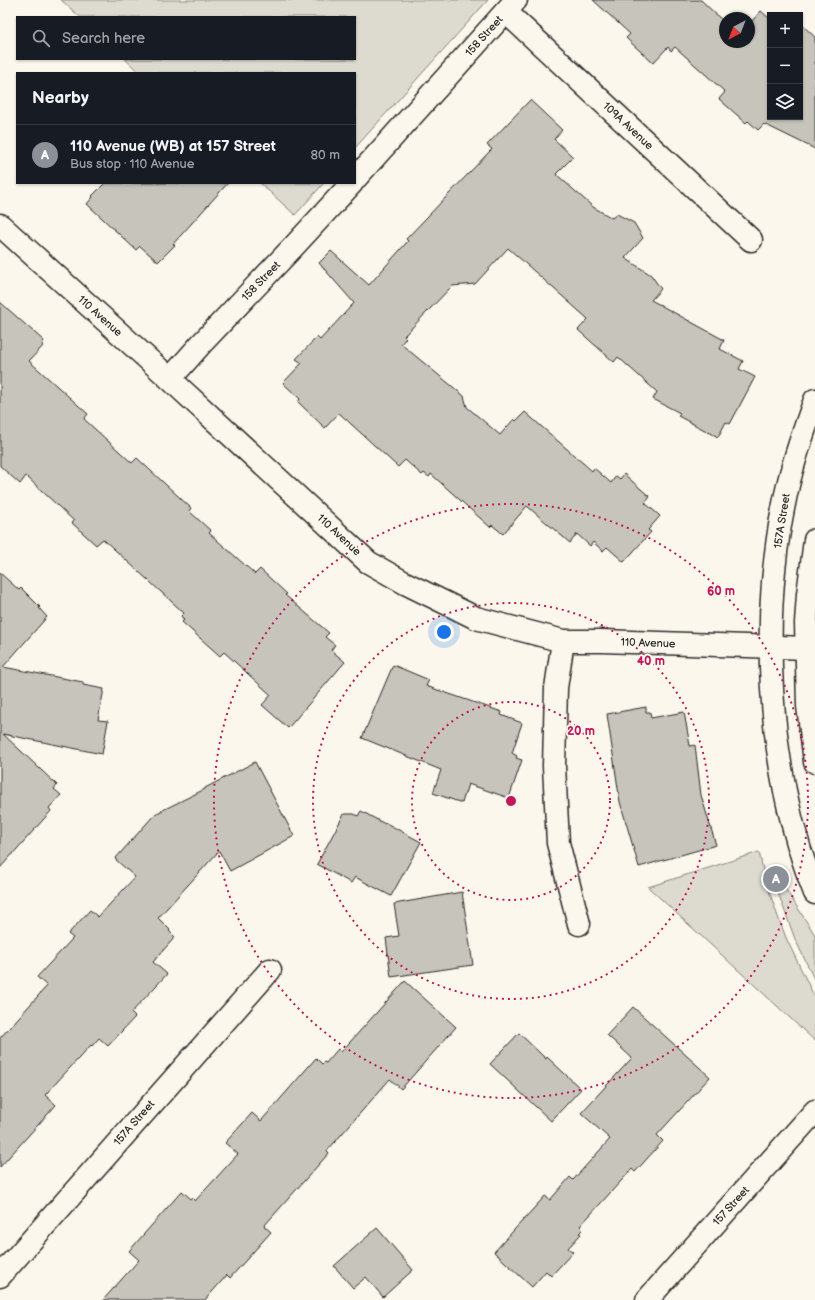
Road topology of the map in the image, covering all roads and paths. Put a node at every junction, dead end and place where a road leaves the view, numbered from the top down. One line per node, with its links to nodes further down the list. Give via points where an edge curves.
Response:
1 (511, 6): 2 (street, 158 Street); 5 (street, 109A Avenue)
2 (356, 178)
3 (351, 184): 6 (street, 158 Street)
4 (0, 225): 6 (street, 110 Avenue)
5 (751, 240)
6 (170, 379): 9 (street, 110 Avenue, via 368,562 476,618)
7 (815, 400): 10 (street, 157A Street, via 797,450 783,509 774,568)
8 (815, 540): 11 (street, via 808,594)
9 (563, 641): 10 (street, 110 Avenue); 14 (street, via 556,688 554,766 558,843)
10 (771, 647): 11 (street, 110 Avenue); 13 (street, via 774,712 783,780 795,834)
11 (807, 648): 12 (street, via 808,706)
12 (815, 762)
13 (815, 893)
14 (579, 924)
15 (270, 970): 17 (street, 157A Street)
16 (815, 1111): 18 (street, 157 Street)
17 (0, 1276)
18 (647, 1300)

